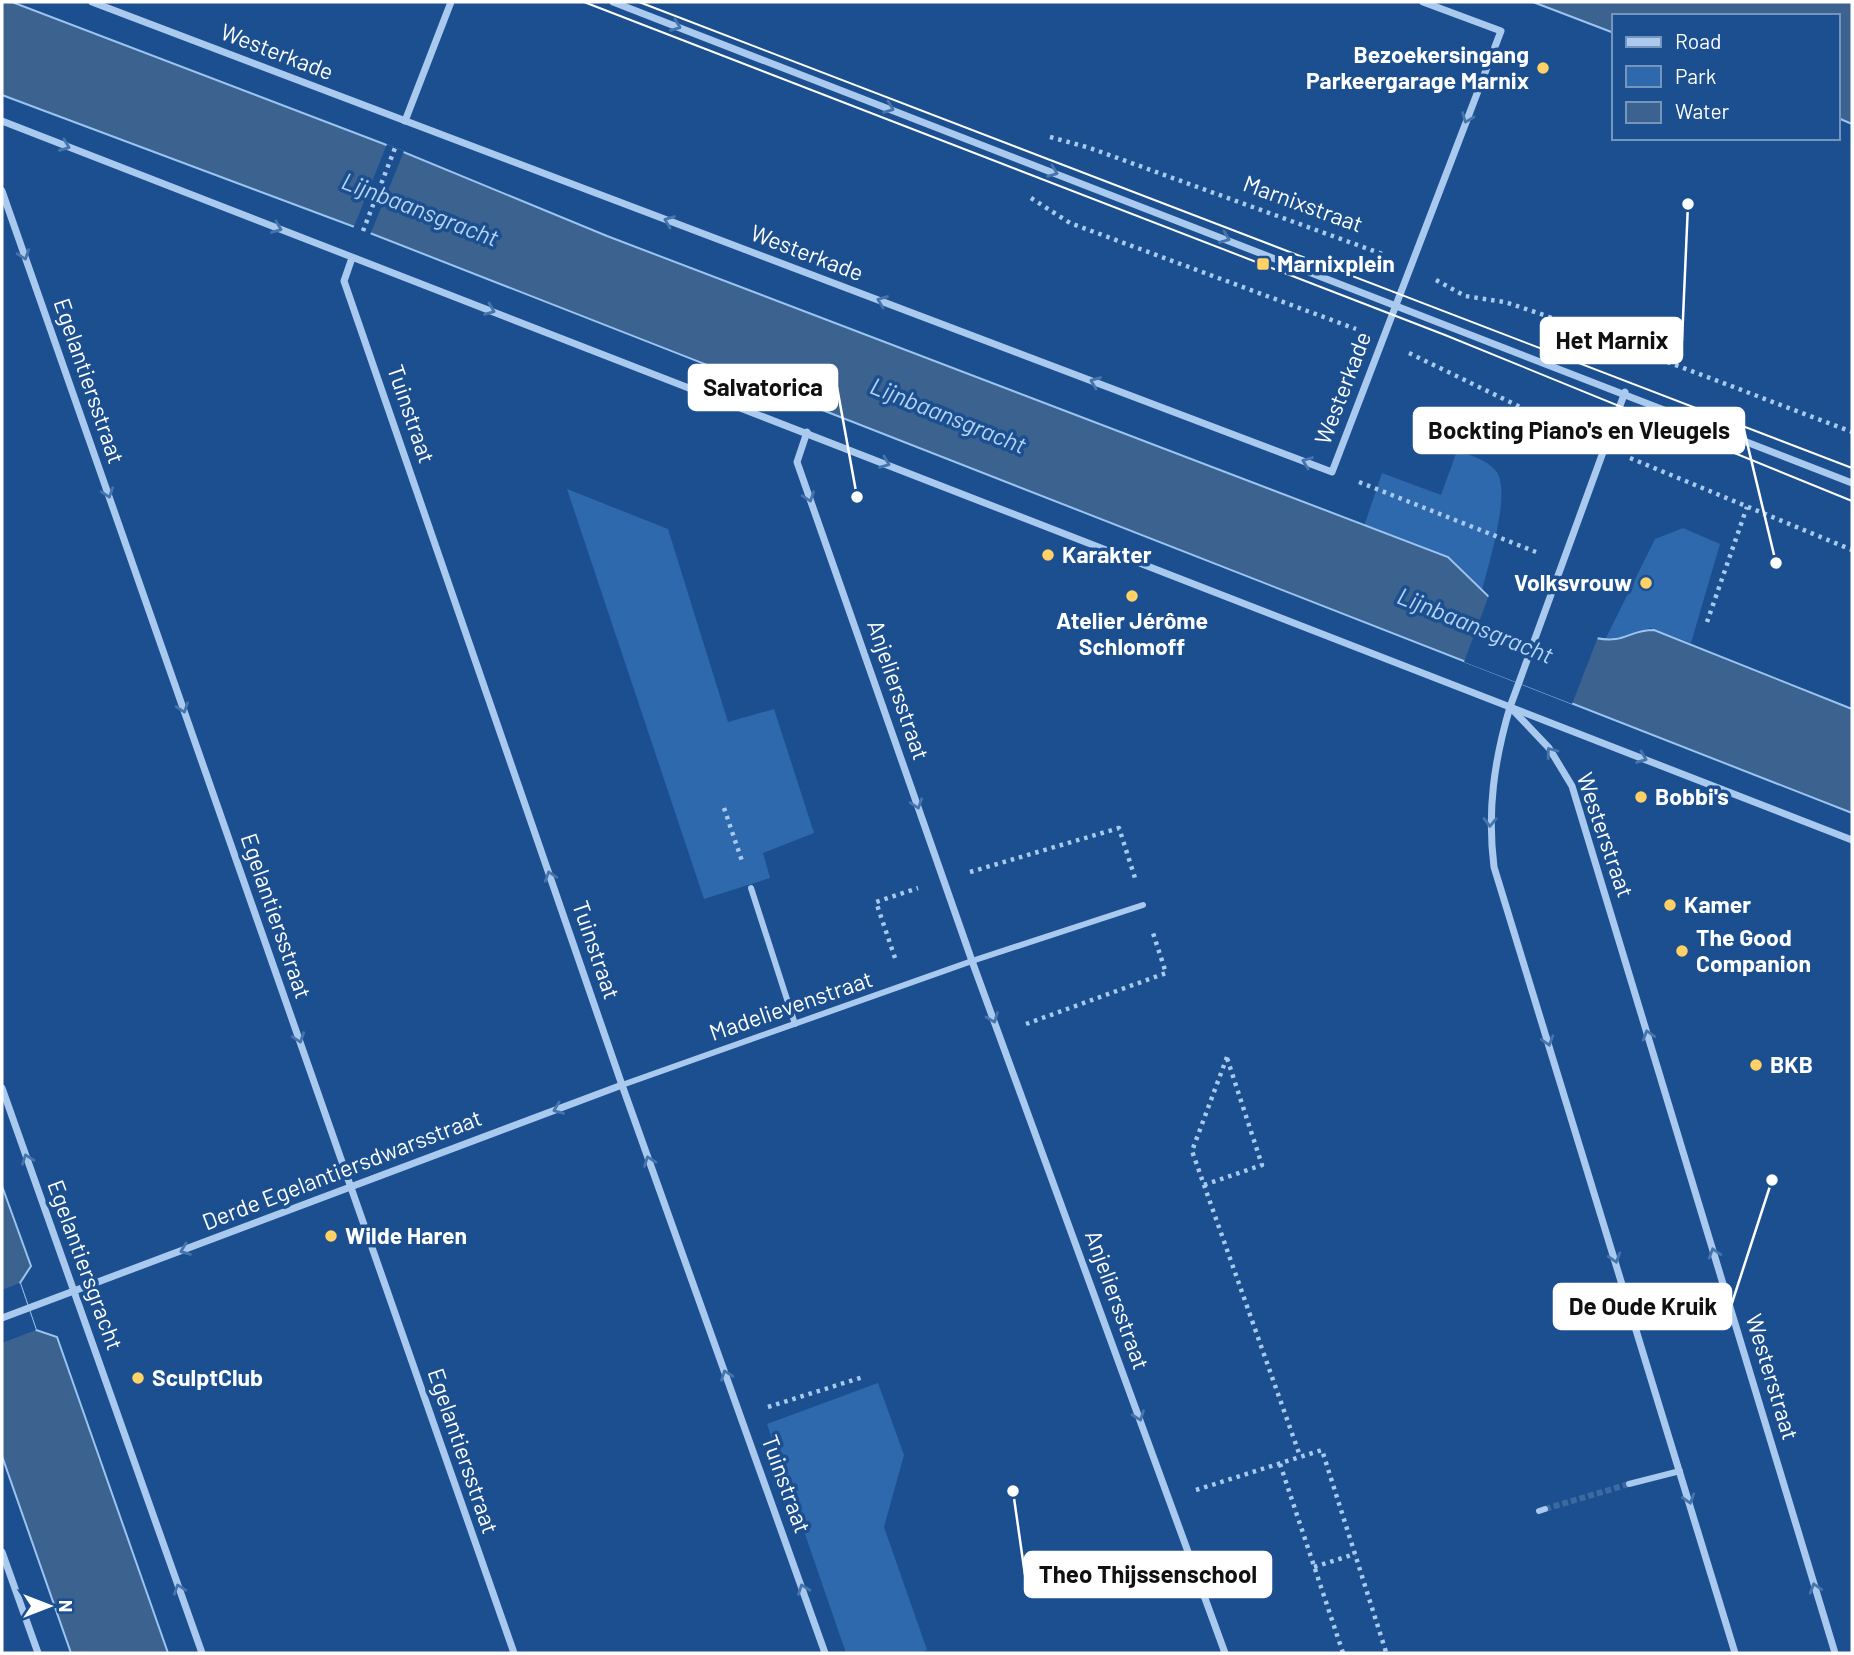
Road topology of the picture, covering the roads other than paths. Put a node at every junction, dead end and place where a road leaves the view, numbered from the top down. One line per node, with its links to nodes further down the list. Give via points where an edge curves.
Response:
1 (92, 2): 6 (street, Westerkade)
2 (451, 2): 6 (street)
3 (613, 2): 9 (street, one-way to 9)
4 (1423, 2): 9 (street, Westerkade, one-way to 9, via 1501,32)
5 (2, 121): 8 (street, one-way to 8)
6 (405, 121): 9 (street, Westerkade, one-way to 6, via 1332,472)
7 (2, 191): 21 (street, Egelantiersstraat, one-way to 21)
8 (352, 258): 11 (street, one-way to 11); 19 (street, Tuinstraat, one-way to 8, via 344,281)
9 (1395, 305): 10 (street)
10 (1625, 393): 12 (street); 13 (street)
11 (807, 432): 13 (street, one-way to 13); 17 (street, Anjeliersstraat, one-way to 17, via 797,462)
12 (1852, 483)
13 (1510, 707): 14 (street, one-way to 14); 24 (street, one-way to 24, via 1495,758 1490,801 1494,867); 33 (street, Westerstraat, one-way to 13, via 1572,786 1549,748)
14 (1852, 840)
15 (751, 888): 18 (street)
16 (1143, 905): 17 (street)
17 (972, 961): 18 (street, Madelievenstraat); 31 (street, Anjeliersstraat, one-way to 31)
18 (795, 1024): 19 (street, Madelievenstraat)
19 (622, 1085): 21 (street, Derde Egelantiersdwarsstraat, one-way to 21); 30 (street, Tuinstraat, one-way to 19)
20 (2, 1087): 22 (street, Egelantiersgracht, one-way to 20)
21 (351, 1187): 22 (street, Derde Egelantiersdwarsstraat, one-way to 22); 29 (street, Egelantiersstraat)
22 (75, 1292): 23 (street, Derde Egelantiersdwarsstraat); 28 (street, Egelantiersgracht, one-way to 22)
23 (2, 1318)
24 (1680, 1471): 25 (street); 32 (street, one-way to 32)
25 (1629, 1485)
26 (2, 1552): 27 (street)
27 (38, 1653)
28 (202, 1653)
29 (514, 1653)
30 (825, 1653)
31 (1225, 1653)
32 (1735, 1653)
33 (1835, 1653)

